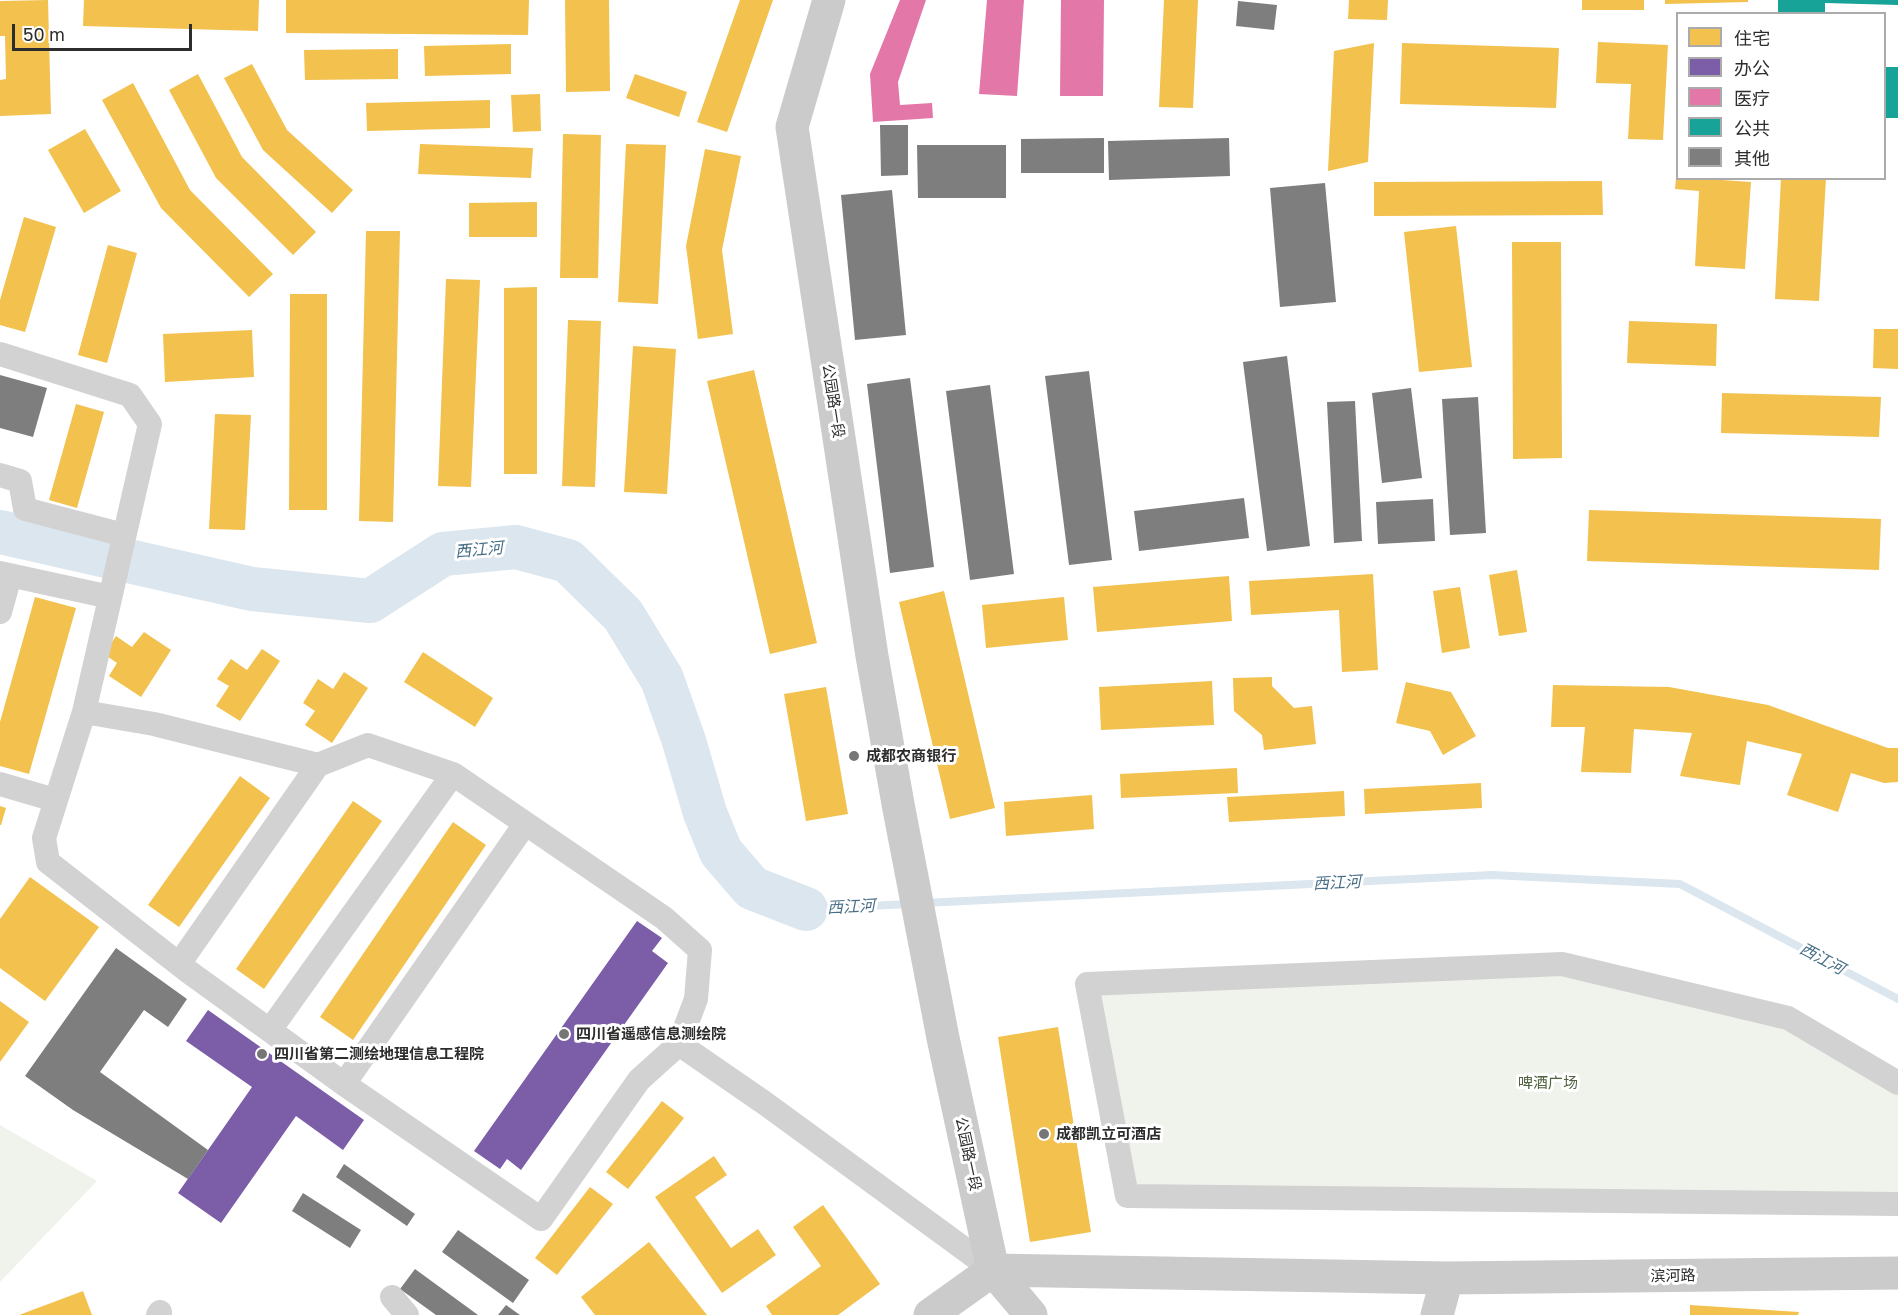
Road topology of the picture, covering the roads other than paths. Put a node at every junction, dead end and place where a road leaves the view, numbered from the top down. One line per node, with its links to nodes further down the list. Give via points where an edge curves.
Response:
1 (829, 0): 20 (street, 公园路一段, via 792,127 898,804)
2 (0, 354): 4 (street, via 130,395 150,424)
3 (0, 475): 4 (street, via 20,481 25,509)
4 (123, 539): 6 (street)
5 (5, 575): 6 (street); 7 (street)
6 (112, 586): 8 (street)
7 (0, 612)
8 (84, 712): 9 (street, via 154,724); 12 (street)
9 (318, 765): 10 (street, via 368,745); 14 (street)
10 (453, 774): 13 (street); 15 (street)
11 (0, 784): 12 (street)
12 (55, 800): 14 (street, via 44,838 48,862)
13 (525, 824): 16 (street, via 664,918 700,950 696,999); 18 (street)
14 (178, 964): 15 (street)
15 (270, 1030): 18 (street)
16 (680, 1044): 18 (street, via 639,1080 542,1219); 20 (street)
17 (1898, 1083): 19 (street, via 1788,1018 1562,964 1087,984 1127,1196)
18 (344, 1084)
19 (1898, 1204)
20 (993, 1270): 22 (street, 滨河路); 23 (street); 24 (street)
21 (1898, 1273): 22 (street, 滨河路)
22 (1447, 1278): 25 (street)
23 (930, 1315)
24 (1031, 1315)
25 (1437, 1315)

